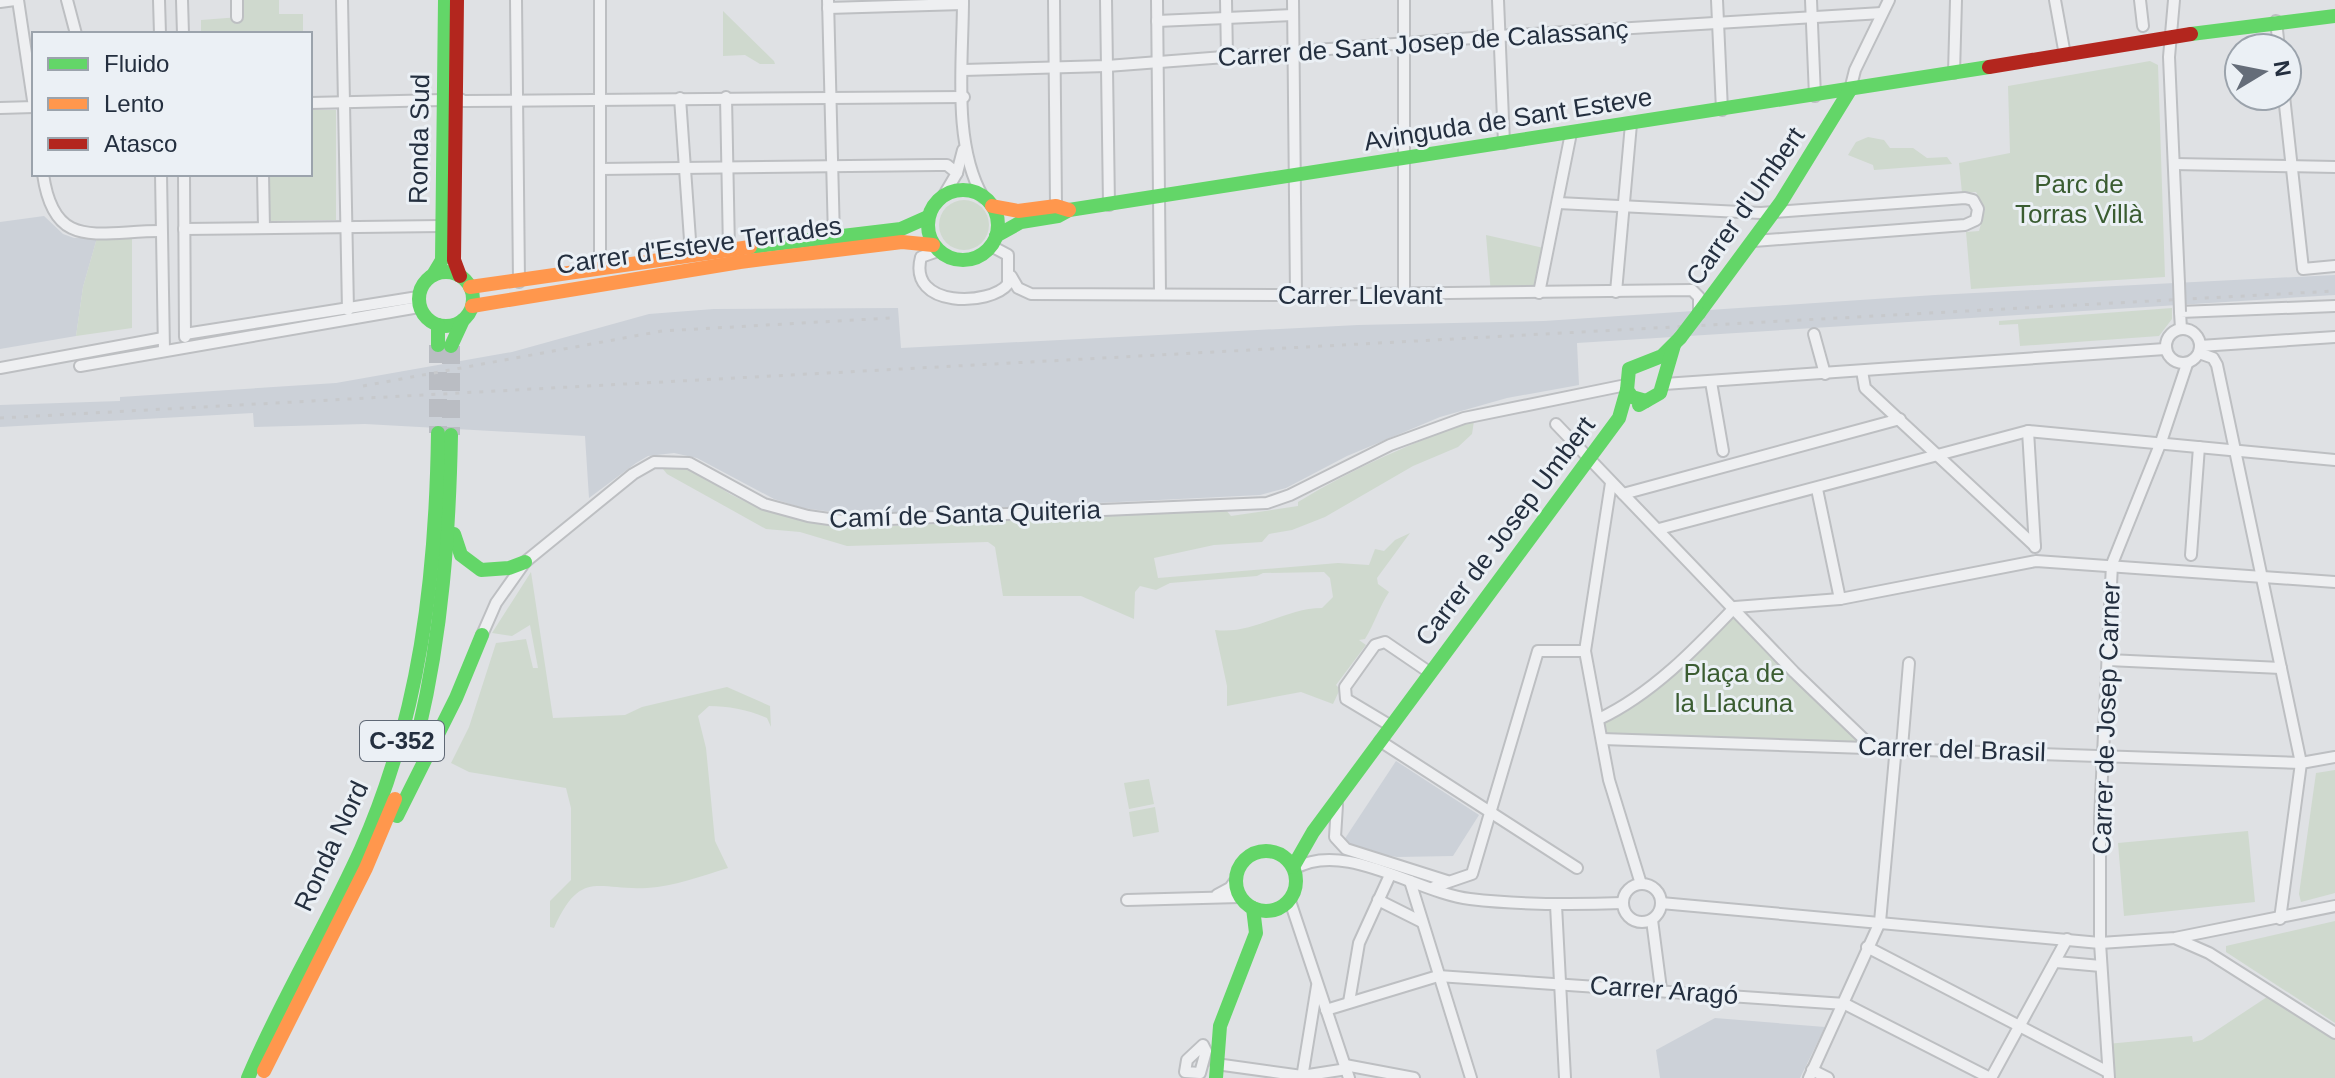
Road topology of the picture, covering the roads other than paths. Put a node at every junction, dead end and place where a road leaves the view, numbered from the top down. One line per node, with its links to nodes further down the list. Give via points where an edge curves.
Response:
1 (17, 0): 25 (street); 54 (street)
2 (67, 0): 38 (street)
3 (159, 0): 39 (street)
4 (182, 0): 40 (street)
5 (237, 0): 31 (street)
6 (342, 0): 63 (street)
7 (445, 0): 61 (main road, Ronda Sud)
8 (457, 0): 61 (main road, Ronda Sud)
9 (516, 0): 62 (street)
10 (600, 0): 59 (street)
11 (1054, 0): 50 (street)
12 (1106, 0): 49 (street)
13 (1157, 0): 34 (street)
14 (1226, 0): 33 (street)
15 (1293, 0): 29 (street)
16 (1404, 0): 44 (street)
17 (1498, 0): 42 (street)
18 (1717, 0): 36 (street)
19 (1811, 0): 32 (street)
20 (1889, 0): 28 (street)
21 (1956, 0): 52 (street)
22 (2055, 0): 46 (street)
23 (2140, 0): 37 (street)
24 (2174, 0): 43 (street)
25 (0, 2)
26 (963, 2): 27 (street); 51 (street)
27 (828, 4): 55 (street)
28 (1882, 13): 32 (street, Carrer de Sant Josep de Calassanç); 53 (street)
29 (1293, 15): 33 (street); 45 (street)
30 (2335, 16): 35 (main road, Avinguda de Sant Esteve)
31 (237, 17)
32 (1811, 17): 36 (street, Carrer de Sant Josep de Calassanç); 56 (street)
33 (1226, 18): 34 (street); 47 (street)
34 (1157, 21): 48 (street)
35 (2276, 21): 41 (street); 43 (main road, Avinguda de Sant Esteve)
36 (1718, 22): 42 (street, Carrer de Sant Josep de Calassanç); 67 (street)
37 (2143, 26)
38 (75, 32)
39 (160, 32)
40 (183, 32)
41 (2277, 32)
42 (1499, 36): 44 (street, Carrer de Sant Josep de Calassanç); 71 (street)
43 (2171, 37): 46 (main road, Avinguda de Sant Esteve); 74 (street)
44 (1405, 45): 45 (street, Carrer de Sant Josep de Calassanç); 73 (street)
45 (1293, 51): 47 (street, Carrer de Sant Josep de Calassanç); 86 (street)
46 (2065, 55): 52 (main road, Avinguda de Sant Esteve)
47 (1227, 57): 48 (street, Carrer de Sant Josep de Calassanç)
48 (1158, 62): 49 (street, Carrer de Sant Josep de Calassanç); 88 (street)
49 (1107, 66): 50 (street, Carrer de Sant Josep de Calassanç); 91 (street)
50 (1055, 68): 51 (street, Carrer de Sant Josep de Calassanç); 93 (street)
51 (963, 70): 58 (street)
52 (1954, 73): 53 (main road, Avinguda de Sant Esteve)
53 (1850, 90): 56 (main road, Avinguda de Sant Esteve); 94 (main road, Carrer d'Umbert)
54 (32, 94)
55 (829, 96): 57 (street); 58 (street); 75 (street)
56 (1815, 96): 67 (main road, Avinguda de Sant Esteve)
57 (726, 97): 60 (street); 77 (street)
58 (964, 97): 72 (street)
59 (601, 98): 60 (street); 62 (street); 79 (street)
60 (680, 98): 80 (street)
61 (450, 99): 62 (street); 63 (street); 96 (main road, Ronda Sud); 111 (main road, Ronda Sud, via 454,260)
62 (518, 99): 112 (street)
63 (343, 102): 64 (street); 97 (street)
64 (312, 103)
65 (32, 107): 66 (street)
66 (0, 108)
67 (1722, 110): 69 (main road, Avinguda de Sant Esteve)
68 (2286, 112): 76 (street)
69 (1631, 124): 70 (main road, Avinguda de Sant Esteve); 92 (street)
70 (1571, 133): 71 (main road, Avinguda de Sant Esteve); 90 (street)
71 (1504, 143): 73 (main road, Avinguda de Sant Esteve)
72 (964, 148): 81 (street); 89 (street, via 971,176)
73 (1403, 159): 86 (main road, Avinguda de Sant Esteve); 117 (street)
74 (2174, 164): 76 (street); 123 (street, bridge)
75 (832, 165): 77 (street); 81 (street, via 947,165); 101 (street)
76 (2292, 166): 78 (street); 107 (street, via 2303,269)
77 (727, 167): 80 (street); 105 (street)
78 (2335, 167)
79 (600, 169): 80 (street); 108 (street)
80 (687, 169): 106 (street)
81 (957, 173): 87 (street)
82 (43, 176): 100 (street, via 52,214 70,229)
83 (161, 176): 100 (street)
84 (184, 176): 99 (street)
85 (263, 176): 98 (street)
86 (1296, 177): 88 (main road, Avinguda de Sant Esteve); 116 (street)
87 (944, 195): 89 (main road, via 964,190); 95 (main road)
88 (1158, 197): 91 (main road, Avinguda de Sant Esteve); 115 (street)
89 (988, 201): 93 (main road, Avinguda de Sant Esteve, via 1018,211); 102 (main road, via 998,225)
90 (1558, 203): 92 (street); 114 (street)
91 (1109, 205): 93 (main road, Avinguda de Sant Esteve)
92 (1624, 206): 94 (street); 113 (street)
93 (1063, 208): 102 (main road, Avinguda de Sant Esteve, via 1058,216 1021,222)
94 (1774, 211): 103 (main road, Carrer d'Umbert); 103 (street, via 1965,198 1974,202 1978,214 1965,225)
95 (928, 217): 101 (main road, Carrer d'Esteve Terrades, via 901,229); 104 (main road)
96 (442, 226): 97 (street); 109 (main road, Ronda Sud, via 442,260)
97 (346, 227): 98 (street); 122 (street)
98 (264, 228): 99 (street)
99 (184, 229): 127 (street)
100 (161, 231): 130 (street)
101 (834, 238): 105 (main road, Carrer d'Esteve Terrades)
102 (994, 241): 104 (main road, via 980,256 966,260 947,257); 110 (street, Carrer Llevant, via 1008,255)
103 (1754, 241): 120 (main road, Carrer d'Umbert)
104 (936, 248): 110 (street, via 921,257 918,273 940,296 997,293); 119 (main road, Carrer d'Esteve Terrades, via 902,242 705,265)
105 (729, 250): 106 (main road, Carrer d'Esteve Terrades)
106 (691, 254): 108 (main road, Carrer d'Esteve Terrades)
107 (2335, 266)
108 (600, 268): 112 (main road, Carrer d'Esteve Terrades)
109 (433, 275): 111 (main road, via 448,272); 118 (main road)
110 (1011, 276): 115 (street, Carrer Llevant, via 1018,288 1031,294)
111 (465, 281): 112 (main road, Carrer d'Esteve Terrades); 119 (main road)
112 (519, 282)
113 (1616, 292): 114 (street, Carrer Llevant); 120 (street, Carrer Llevant, via 1692,290)
114 (1539, 293): 117 (street, Carrer Llevant)
115 (1160, 294): 116 (street, Carrer Llevant)
116 (1296, 295): 117 (street, Carrer Llevant)
117 (1404, 295)
118 (419, 302): 122 (street); 125 (main road); 132 (street)
119 (472, 306): 124 (main road)
120 (1701, 306): 131 (main road, Carrer d'Umbert, bridge)
121 (2335, 306): 123 (street)
122 (348, 310): 127 (street)
123 (2180, 312): 126 (street)
124 (463, 320): 125 (main road); 125 (main road, via 444,345)
125 (438, 325)
126 (2181, 329): 133 (street, via 2170,334); 134 (street, via 2196,335)
127 (185, 334): 132 (street)
128 (1814, 334): 141 (street)
129 (2335, 337): 134 (street)
130 (163, 338): 135 (street); 139 (street)
131 (1677, 342): 136 (main road); 142 (main road)
132 (185, 347): 135 (street)
133 (2165, 349): 137 (street, via 2174,362); 140 (street)
134 (2200, 350): 137 (street); 152 (street, via 2217,365)
135 (164, 351): 138 (street)
136 (1650, 361): 142 (main road, via 1660,366); 144 (main road, via 1634,364 1625,377)
137 (2187, 364): 150 (street, Carrer de Josep Carner)
138 (80, 366)
139 (0, 368)
140 (1862, 371): 141 (street); 147 (street, via 1865,388)
141 (1825, 374): 143 (street)
142 (1664, 380): 143 (street); 145 (main road, via 1660,393)
143 (1711, 382): 153 (street)
144 (1626, 387): 145 (main road, via 1632,397); 146 (main road); 165 (street, Camí de Santa Quiteria, via 1464,418 1390,445 1267,503 852,521 764,504 689,463 667,460 640,468)
145 (1646, 401): 146 (main road)
146 (1619, 418): 155 (main road, Carrer de Josep Umbert)
147 (1900, 419): 153 (street); 154 (street)
148 (1556, 424): 155 (street)
149 (2028, 431): 150 (street); 154 (street); 162 (street)
150 (2161, 442): 151 (street); 166 (street, Carrer de Josep Carner)
151 (2199, 447): 152 (street); 163 (street)
152 (2233, 450): 156 (street); 167 (street)
153 (1725, 458): 159 (street)
154 (1937, 458): 158 (street); 162 (street)
155 (1589, 460): 157 (street); 176 (main road, Carrer de Josep Umbert)
156 (2335, 460)
157 (1611, 483): 159 (street); 172 (street)
158 (1817, 489): 161 (street); 169 (street)
159 (1623, 494): 161 (street)
160 (450, 518): 165 (main road, via 461,555 476,567 491,571); 189 (main road, Ronda Nord / C-352, via 442,622 428,694); 228 (main road, Ronda Nord / C-352, via 445,434 433,593 410,716 359,852)
161 (1659, 529): 170 (street)
162 (2035, 546): 164 (street)
163 (2191, 555)
164 (2036, 561): 166 (street); 169 (street)
165 (525, 562): 171 (street, Camí de Santa Quiteria, via 496,603)
166 (2112, 564): 167 (street); 173 (street, Carrer de Josep Carner)
167 (2262, 576): 168 (street); 175 (street)
168 (2335, 582)
169 (1840, 599): 170 (street)
170 (1735, 607): 177 (street, via 1686,657); 181 (street)
171 (482, 635): 189 (main road, via 386,839)
172 (1585, 651): 177 (street); 187 (street, via 1538,651)
173 (2108, 660): 175 (street); 183 (street, Carrer de Josep Carner)
174 (1909, 663): 182 (street)
175 (2281, 668): 185 (street)
176 (1429, 672): 178 (main road, Carrer de Josep Umbert); 178 (street, Carrer de Josep Umbert, via 1385,642 1375,645 1344,688 1346,699)
177 (1599, 719): 179 (street)
178 (1391, 726): 180 (main road, Carrer de Josep Umbert)
179 (1602, 739): 181 (street, Carrer del Brasil); 197 (street)
180 (1380, 741): 186 (main road, Carrer de Josep Umbert); 187 (street)
181 (1870, 745): 182 (street, Carrer del Brasil)
182 (1899, 746): 183 (street, Carrer del Brasil); 213 (street)
183 (2101, 755): 185 (street, Carrer del Brasil); 217 (street, Carrer de Josep Carner)
184 (2335, 757): 185 (street, Carrer del Brasil)
185 (2301, 763): 210 (street)
186 (1337, 805): 188 (main road, Carrer de Josep Umbert); 196 (street, Carrer de Josep Umbert, via 1335,837 1346,849)
187 (1492, 815): 192 (street); 196 (street, via 1472,874)
188 (1307, 837): 190 (main road); 191 (main road)
189 (376, 848): 232 (main road, Ronda Nord / C-352)
190 (1276, 852): 191 (main road); 194 (main road, via 1248,856)
191 (1293, 868): 193 (street, via 1335,859); 203 (main road)
192 (1577, 868)
193 (1390, 875): 195 (street); 202 (street)
194 (1235, 881): 199 (street); 200 (main road)
195 (1410, 881): 198 (street); 212 (street)
196 (1447, 881): 198 (street)
197 (1641, 884): 204 (street, via 1627,891); 205 (street, via 1654,888)
198 (1434, 887): 206 (street, via 1466,899)
199 (1215, 896): 200 (street); 201 (street)
200 (1240, 897): 208 (main road)
201 (1127, 900)
202 (1378, 900): 212 (street); 225 (street, via 1359,943)
203 (1290, 901): 209 (main road); 223 (street)
204 (1623, 903): 206 (street); 211 (street, via 1635,921)
205 (1661, 903): 211 (street); 213 (street)
206 (1556, 905): 222 (street)
207 (2335, 906): 210 (street)
208 (1253, 908): 209 (main road); 214 (main road)
209 (1274, 910): 214 (main road)
210 (2280, 919): 215 (street)
211 (1652, 920): 224 (street)
212 (1422, 922): 221 (street)
213 (1880, 922): 216 (street); 218 (street)
214 (1256, 933): 229 (main road)
215 (2175, 938): 217 (street); 231 (street, via 2209,953)
216 (2067, 939): 217 (street); 219 (street)
217 (2100, 943): 220 (street, Carrer de Josep Carner)
218 (1867, 947): 226 (street); 230 (street)
219 (2056, 962): 220 (street); 230 (street)
220 (2101, 966): 237 (street, Carrer de Josep Carner)
221 (1438, 976): 222 (street, Carrer Aragó); 225 (street, Carrer Aragó); 244 (street)
222 (1560, 983): 224 (street, Carrer Aragó); 245 (street)
223 (1317, 984): 227 (street); 238 (street)
224 (1661, 989): 226 (street, Carrer Aragó)
225 (1349, 1002): 227 (street, Carrer Aragó)
226 (1845, 1004): 236 (street); 247 (street, Carrer Aragó)
227 (1326, 1010): 235 (street)
228 (270, 1021): 239 (main road, via 257,1035); 240 (main road, Ronda Nord / C-352)
229 (1220, 1026): 233 (street); 234 (main road)
230 (2020, 1026): 237 (street); 247 (street)
231 (2335, 1033)
232 (274, 1047): 241 (main road, Ronda Nord / C-352); 242 (main road)
233 (1185, 1054)
234 (1216, 1071): 238 (street)
235 (1347, 1071): 238 (street); 243 (street)
236 (1811, 1074): 246 (street)
237 (2109, 1075)
238 (1302, 1077)
239 (238, 1078)
240 (248, 1078)
241 (261, 1078)
242 (268, 1078)
243 (1414, 1078)
244 (1471, 1078)
245 (1565, 1078)
246 (1828, 1078)
247 (1991, 1078)

